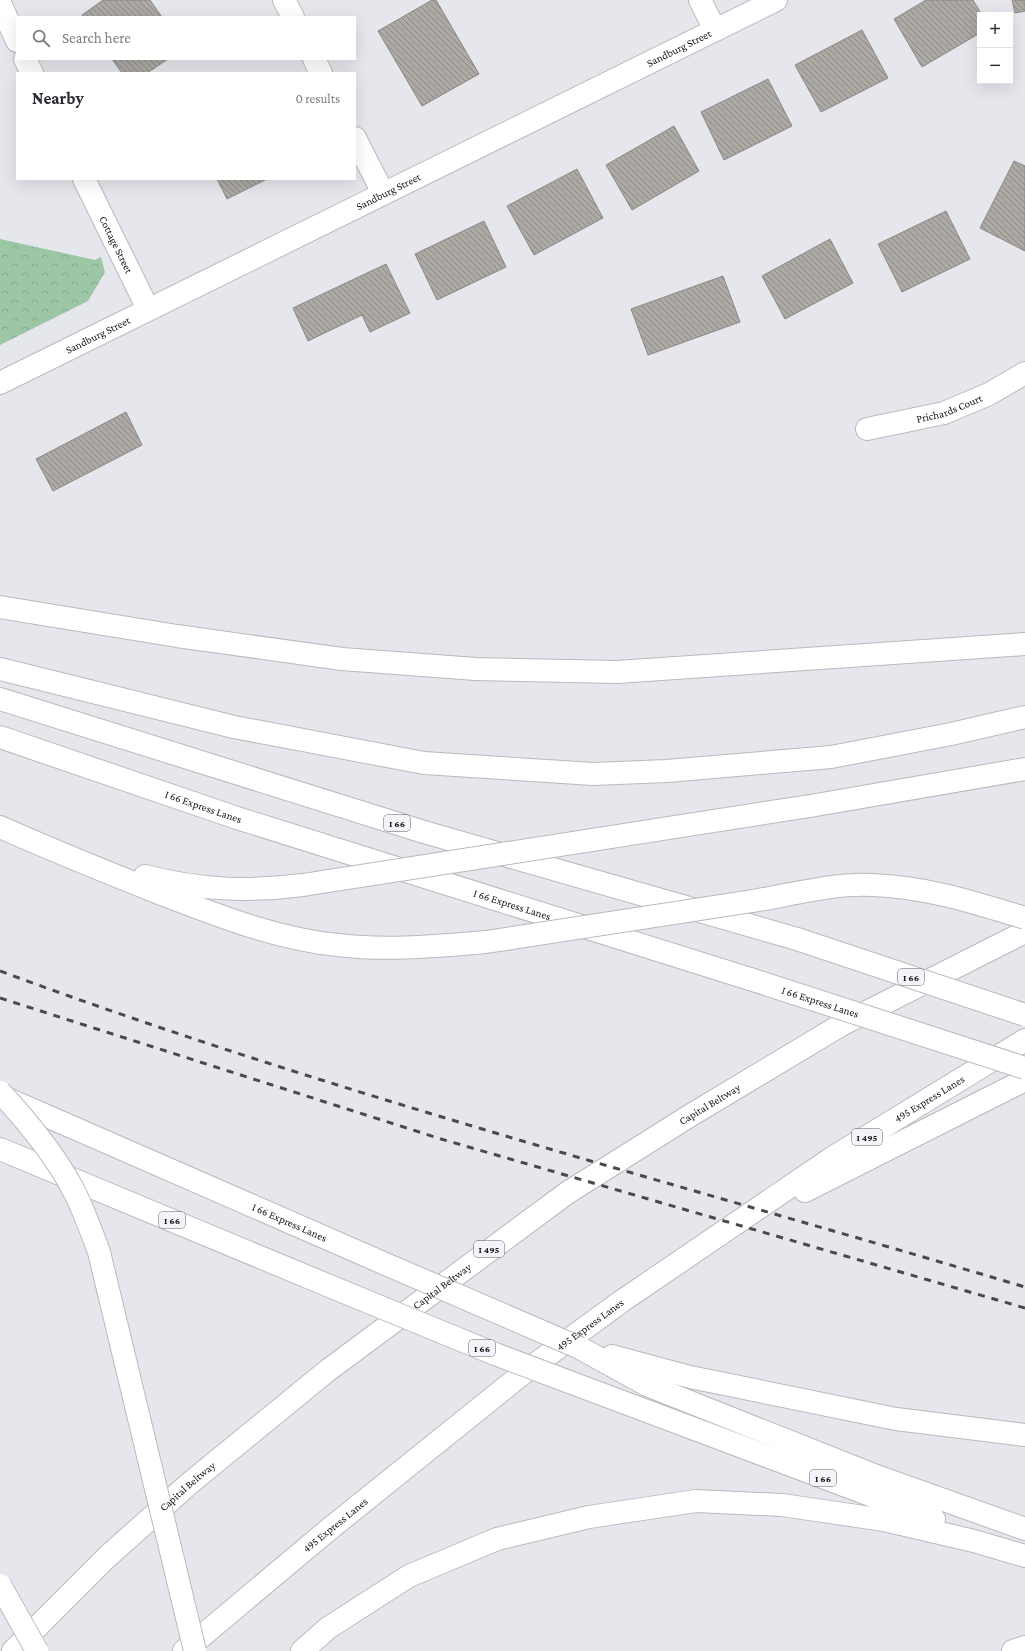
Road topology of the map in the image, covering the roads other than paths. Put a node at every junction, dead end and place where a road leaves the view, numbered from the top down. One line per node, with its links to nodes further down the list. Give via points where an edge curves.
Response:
1 (284, 0): 5 (main road)
2 (700, 0): 6 (main road)
3 (776, 0): 6 (main road, Sandburg Street)
4 (0, 3): 7 (main road)
5 (292, 16)
6 (715, 30): 14 (main road, Sandburg Street)
7 (16, 38)
8 (26, 60): 10 (main road)
9 (315, 60): 11 (main road)
10 (32, 72)
11 (321, 72)
12 (356, 140): 14 (main road)
13 (84, 180): 15 (main road, Cottage Street)
14 (384, 193): 15 (main road, Sandburg Street)
15 (148, 309): 17 (main road, Sandburg Street)
16 (1025, 373): 18 (main road, Prichards Court, via 989,394 944,413)
17 (0, 382)
18 (867, 429)
19 (0, 607): 20 (main road, via 177,636 342,659 476,669 617,672)
20 (1025, 644)
21 (0, 669): 23 (main road, via 234,727 424,763 593,774 667,771 831,757)
22 (0, 699): 30 (main road, I 66, bridge, via 424,832 797,939)
23 (1025, 717)
24 (0, 737): 32 (main road, I 66 Express Lanes, bridge, via 237,818)
25 (1025, 769): 27 (main road, bridge, via 810,806 303,885 238,890 186,884 114,867)
26 (0, 827): 27 (main road)
27 (26, 838): 28 (main road, bridge, via 268,932 339,945 390,948 486,942 748,902 828,887 870,885 908,887 943,893)
28 (1025, 918)
29 (1025, 932): 44 (main road, Capital Beltway / I 495, via 834,1029 567,1193 327,1371 190,1483 107,1558)
30 (1025, 1015)
31 (1025, 1040): 37 (main road, 495 Express Lanes / I 495, via 832,1158)
32 (1025, 1068)
33 (1025, 1080): 37 (main road)
34 (0, 1092): 47 (main road, bridge, via 64,1173 85,1214 99,1252)
35 (0, 1095): 38 (main road, I 66 Express Lanes, bridge, via 580,1348)
36 (0, 1149): 41 (main road, I 66, bridge, via 495,1354)
37 (713, 1239): 46 (main road, 495 Express Lanes / I 495, via 526,1371 327,1531)
38 (653, 1377): 39 (main road, via 896,1419); 40 (main road, via 871,1474)
39 (1025, 1435)
40 (1025, 1529)
41 (1025, 1555): 48 (main road, via 884,1520 782,1505 696,1501 589,1517 497,1539 409,1576 328,1628)
42 (0, 1585): 45 (main road, bridge)
43 (1025, 1647): 49 (main road)
44 (13, 1651)
45 (38, 1651)
46 (184, 1651)
47 (195, 1651)
48 (302, 1651)
49 (1013, 1651)

